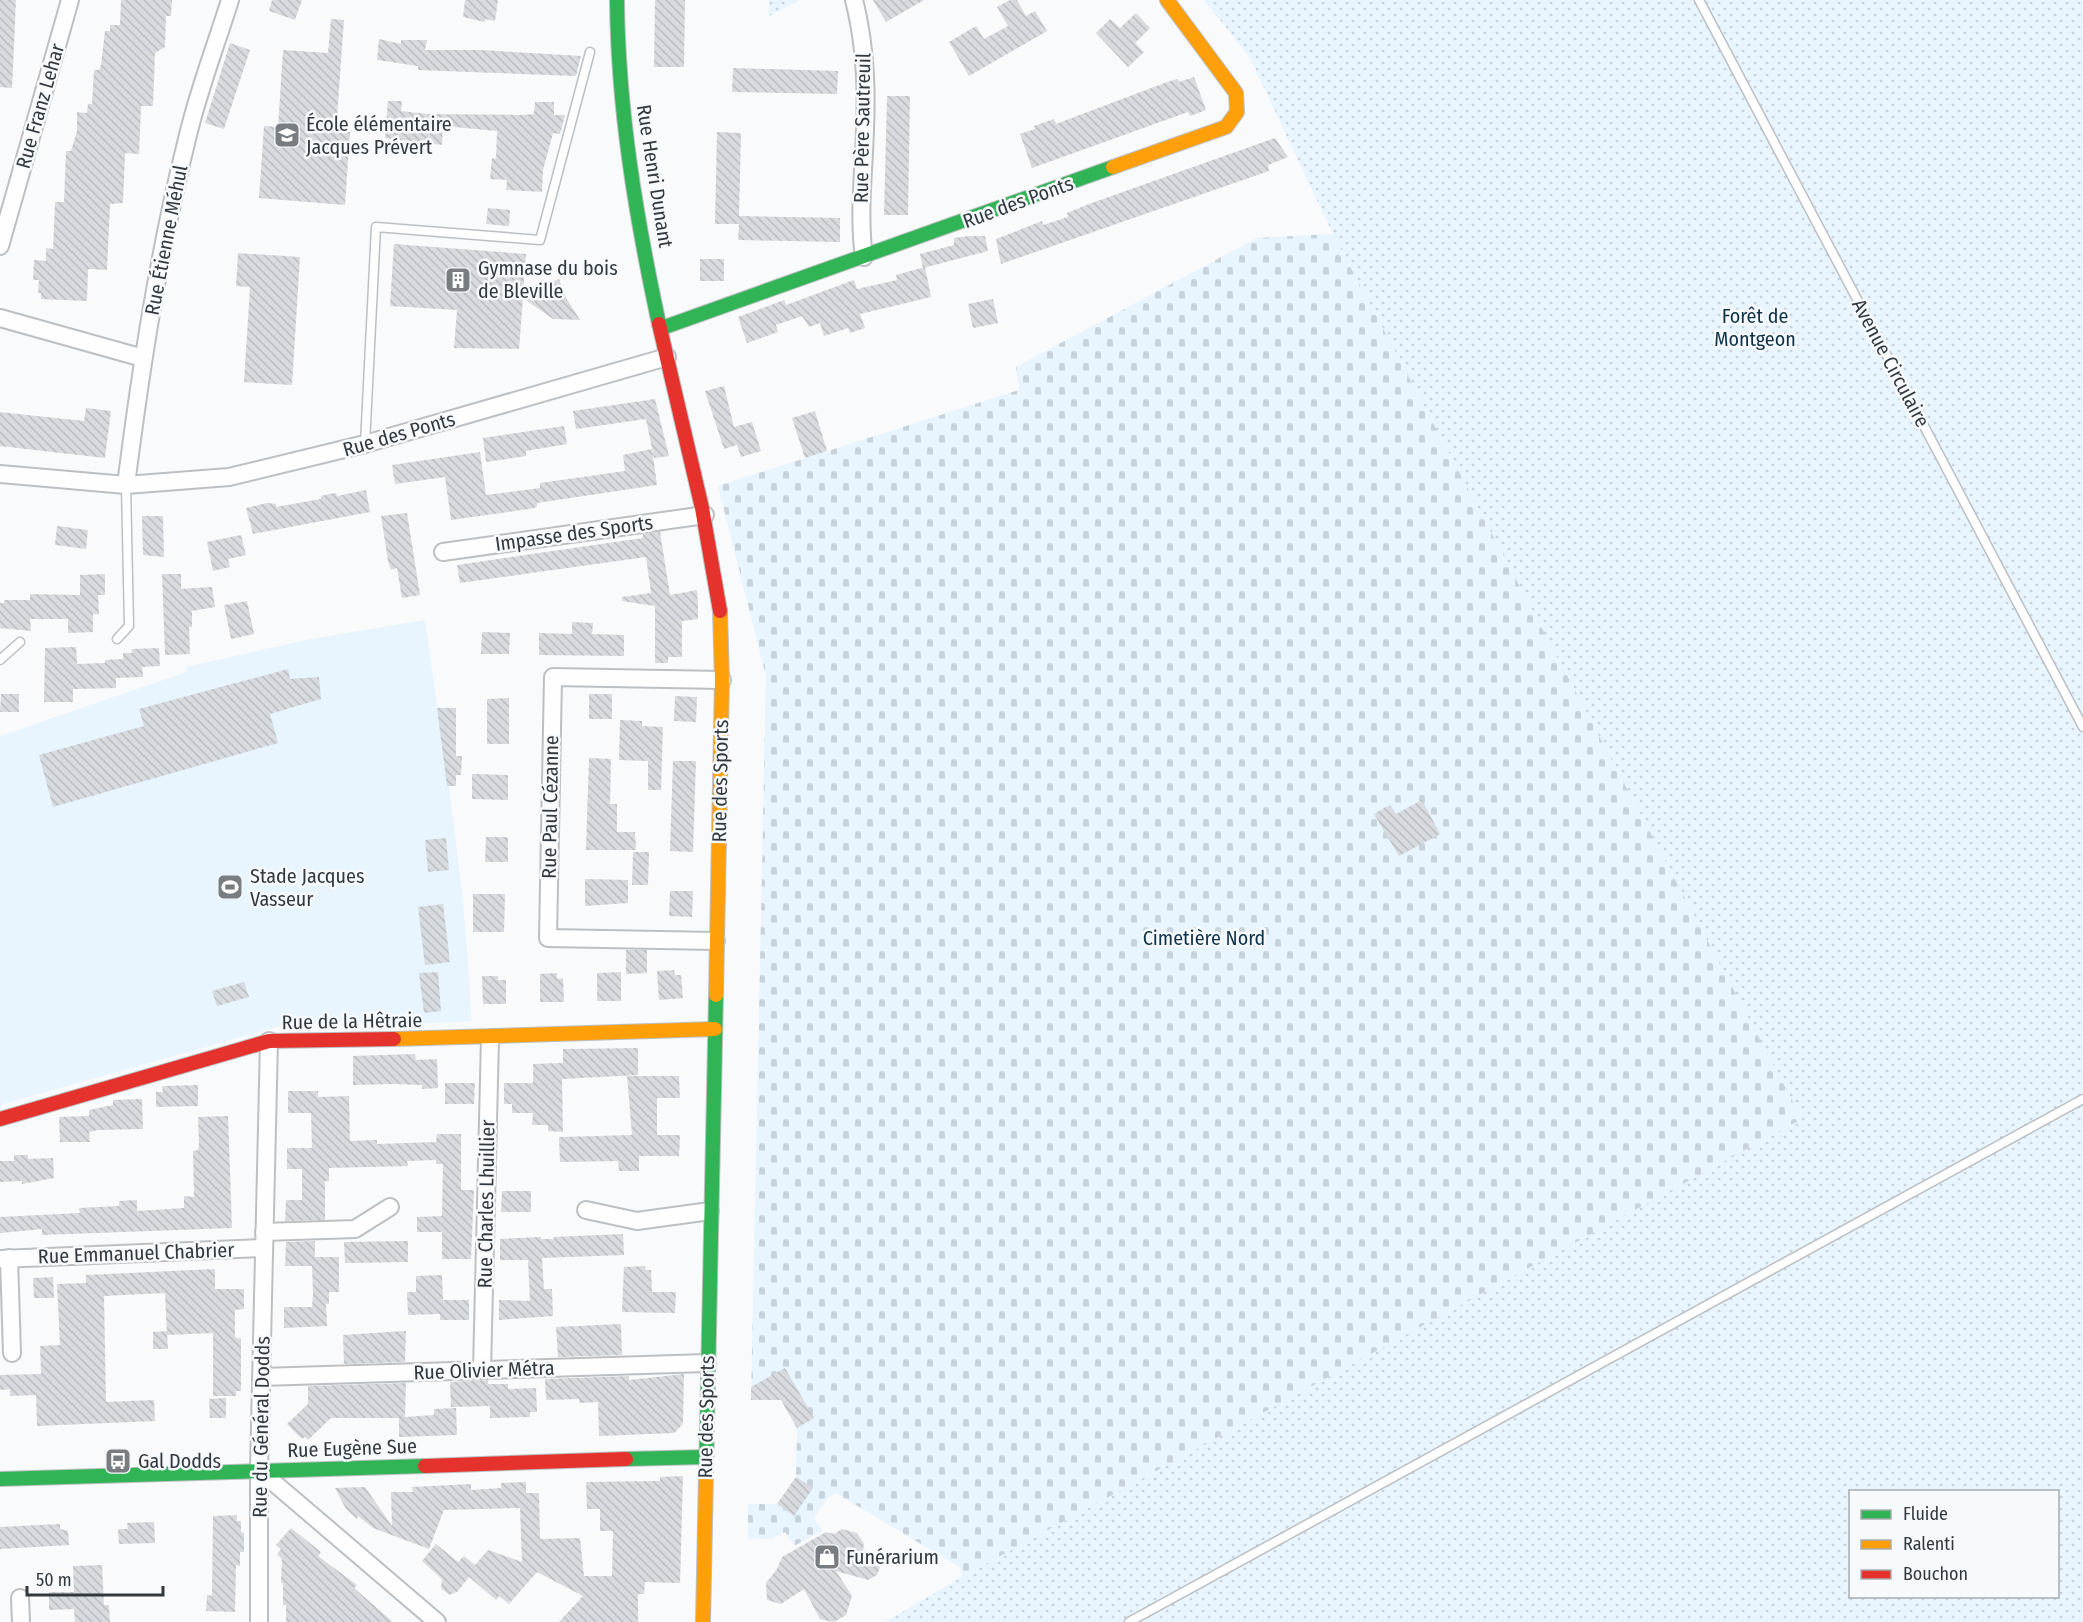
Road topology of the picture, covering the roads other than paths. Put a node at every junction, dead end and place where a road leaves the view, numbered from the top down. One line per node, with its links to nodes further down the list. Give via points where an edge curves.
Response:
1 (70, 0): 8 (street, Rue Franz Lehar)
2 (230, 0): 13 (street, Rue Étienne Méhul, via 188,134)
3 (617, 0): 11 (street, Rue Henri Dunant, via 616,33 629,163)
4 (854, 0): 9 (street, Rue Père Sautreuil, via 864,41 866,84 860,226)
5 (1167, 0): 9 (street, Rue des Ponts, via 1236,93 1240,106 1237,117 1226,127)
6 (1699, 0): 23 (lane, Avenue Circulaire)
7 (590, 52): 14 (lane, via 540,240 376,227)
8 (0, 246)
9 (864, 257): 11 (street, Rue des Ponts)
10 (0, 318): 13 (street)
11 (662, 328): 12 (street, Rue Henri Dunant)
12 (667, 357): 14 (street, Rue des Ponts); 17 (street, Rue des Sports)
13 (143, 358): 16 (street, Rue Étienne Méhul)
14 (365, 444): 16 (street, Rue des Ponts, via 229,477)
15 (0, 474): 16 (street, Rue des Ponts)
16 (126, 485): 19 (lane, via 129,626)
17 (705, 515): 18 (street, Impasse des Sports); 22 (street, Rue des Sports, via 719,600)
18 (443, 552)
19 (117, 639)
20 (20, 642): 21 (lane)
21 (0, 660)
22 (722, 680): 24 (street, Rue des Sports); 24 (street, Rue Paul Cézanne, via 553,677 548,938)
23 (2083, 727)
24 (716, 941): 25 (street, Rue des Sports)
25 (715, 1029): 26 (street, Rue de la Hêtraie); 32 (street, Rue des Sports)
26 (490, 1038): 27 (street, Rue de la Hêtraie); 37 (street, Rue Charles Lhuillier)
27 (269, 1041): 29 (street, Rue de la Hêtraie); 33 (street, Rue du Général Dodds)
28 (2083, 1099): 47 (lane)
29 (0, 1119)
30 (390, 1207): 33 (street, via 355,1229)
31 (586, 1210): 32 (street, via 637,1221)
32 (710, 1211): 36 (street, Rue des Sports)
33 (264, 1240): 34 (street, Rue Emmanuel Chabrier); 38 (street, Rue du Général Dodds)
34 (4, 1258): 35 (street, Rue Emmanuel Chabrier)
35 (12, 1353)
36 (707, 1363): 37 (street, Rue Olivier Métra); 39 (street, Rue des Sports)
37 (482, 1370): 38 (street, Rue Olivier Métra)
38 (261, 1377): 40 (street, Rue du Général Dodds)
39 (705, 1457): 40 (street, Rue Eugène Sue); 46 (street, Rue des Sports)
40 (259, 1470): 41 (street, Rue Eugène Sue); 44 (street, Rue du Général Dodds); 45 (street)
41 (0, 1479)
42 (20, 1598): 43 (street)
43 (21, 1622)
44 (259, 1622)
45 (437, 1622)
46 (703, 1622)
47 (1129, 1622)

